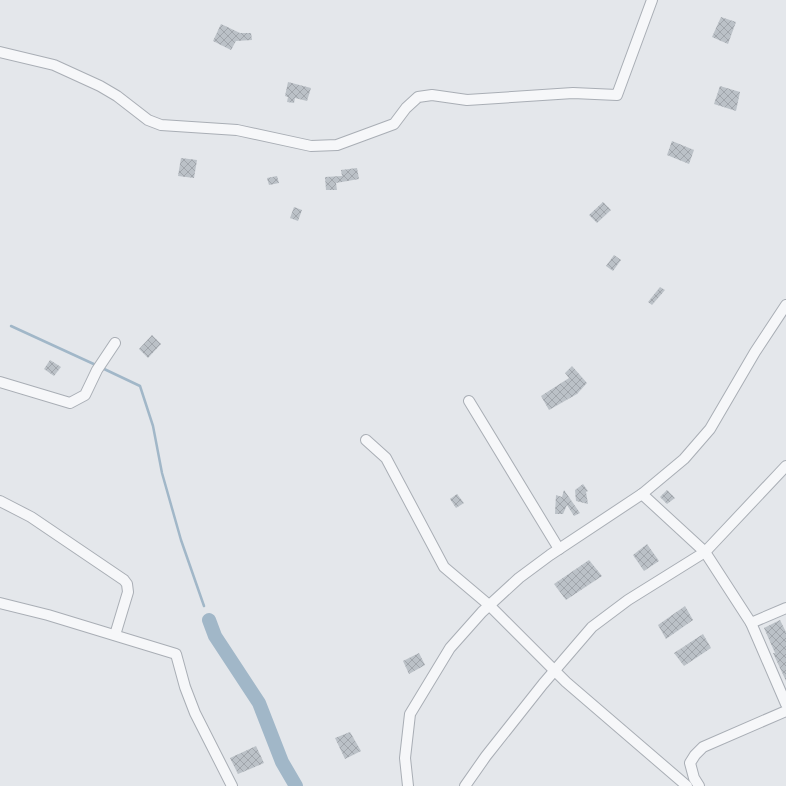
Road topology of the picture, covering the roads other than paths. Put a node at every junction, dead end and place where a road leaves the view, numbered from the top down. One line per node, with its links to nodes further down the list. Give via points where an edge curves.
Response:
1 (652, 0): 2 (street, via 617,96 573,93 467,100 432,95 418,97 394,124 337,145 311,146 237,130 161,125 148,120 100,86 54,65)
2 (0, 52)
3 (786, 305): 9 (street, via 710,429 684,459)
4 (115, 343): 5 (street, via 85,395 70,403)
5 (0, 382)
6 (469, 401): 11 (street)
7 (366, 440): 14 (street, via 386,458 444,567)
8 (786, 466): 12 (street)
9 (642, 494): 11 (street); 12 (street)
10 (0, 501): 17 (street, via 31,517 124,580 128,592)
11 (559, 548): 14 (street, via 519,578)
12 (705, 552): 16 (street); 18 (street, via 628,600 592,627)
13 (0, 603): 17 (street)
14 (490, 605): 18 (street); 22 (street, via 450,648 410,714 405,758)
15 (786, 608): 16 (street)
16 (751, 623): 19 (street)
17 (115, 635): 21 (street, via 176,654 195,713)
18 (555, 670): 23 (street); 24 (street)
19 (786, 704)
20 (786, 711): 25 (street, via 703,747 690,764)
21 (232, 786)
22 (408, 786)
23 (465, 786)
24 (687, 786)
25 (699, 786)

